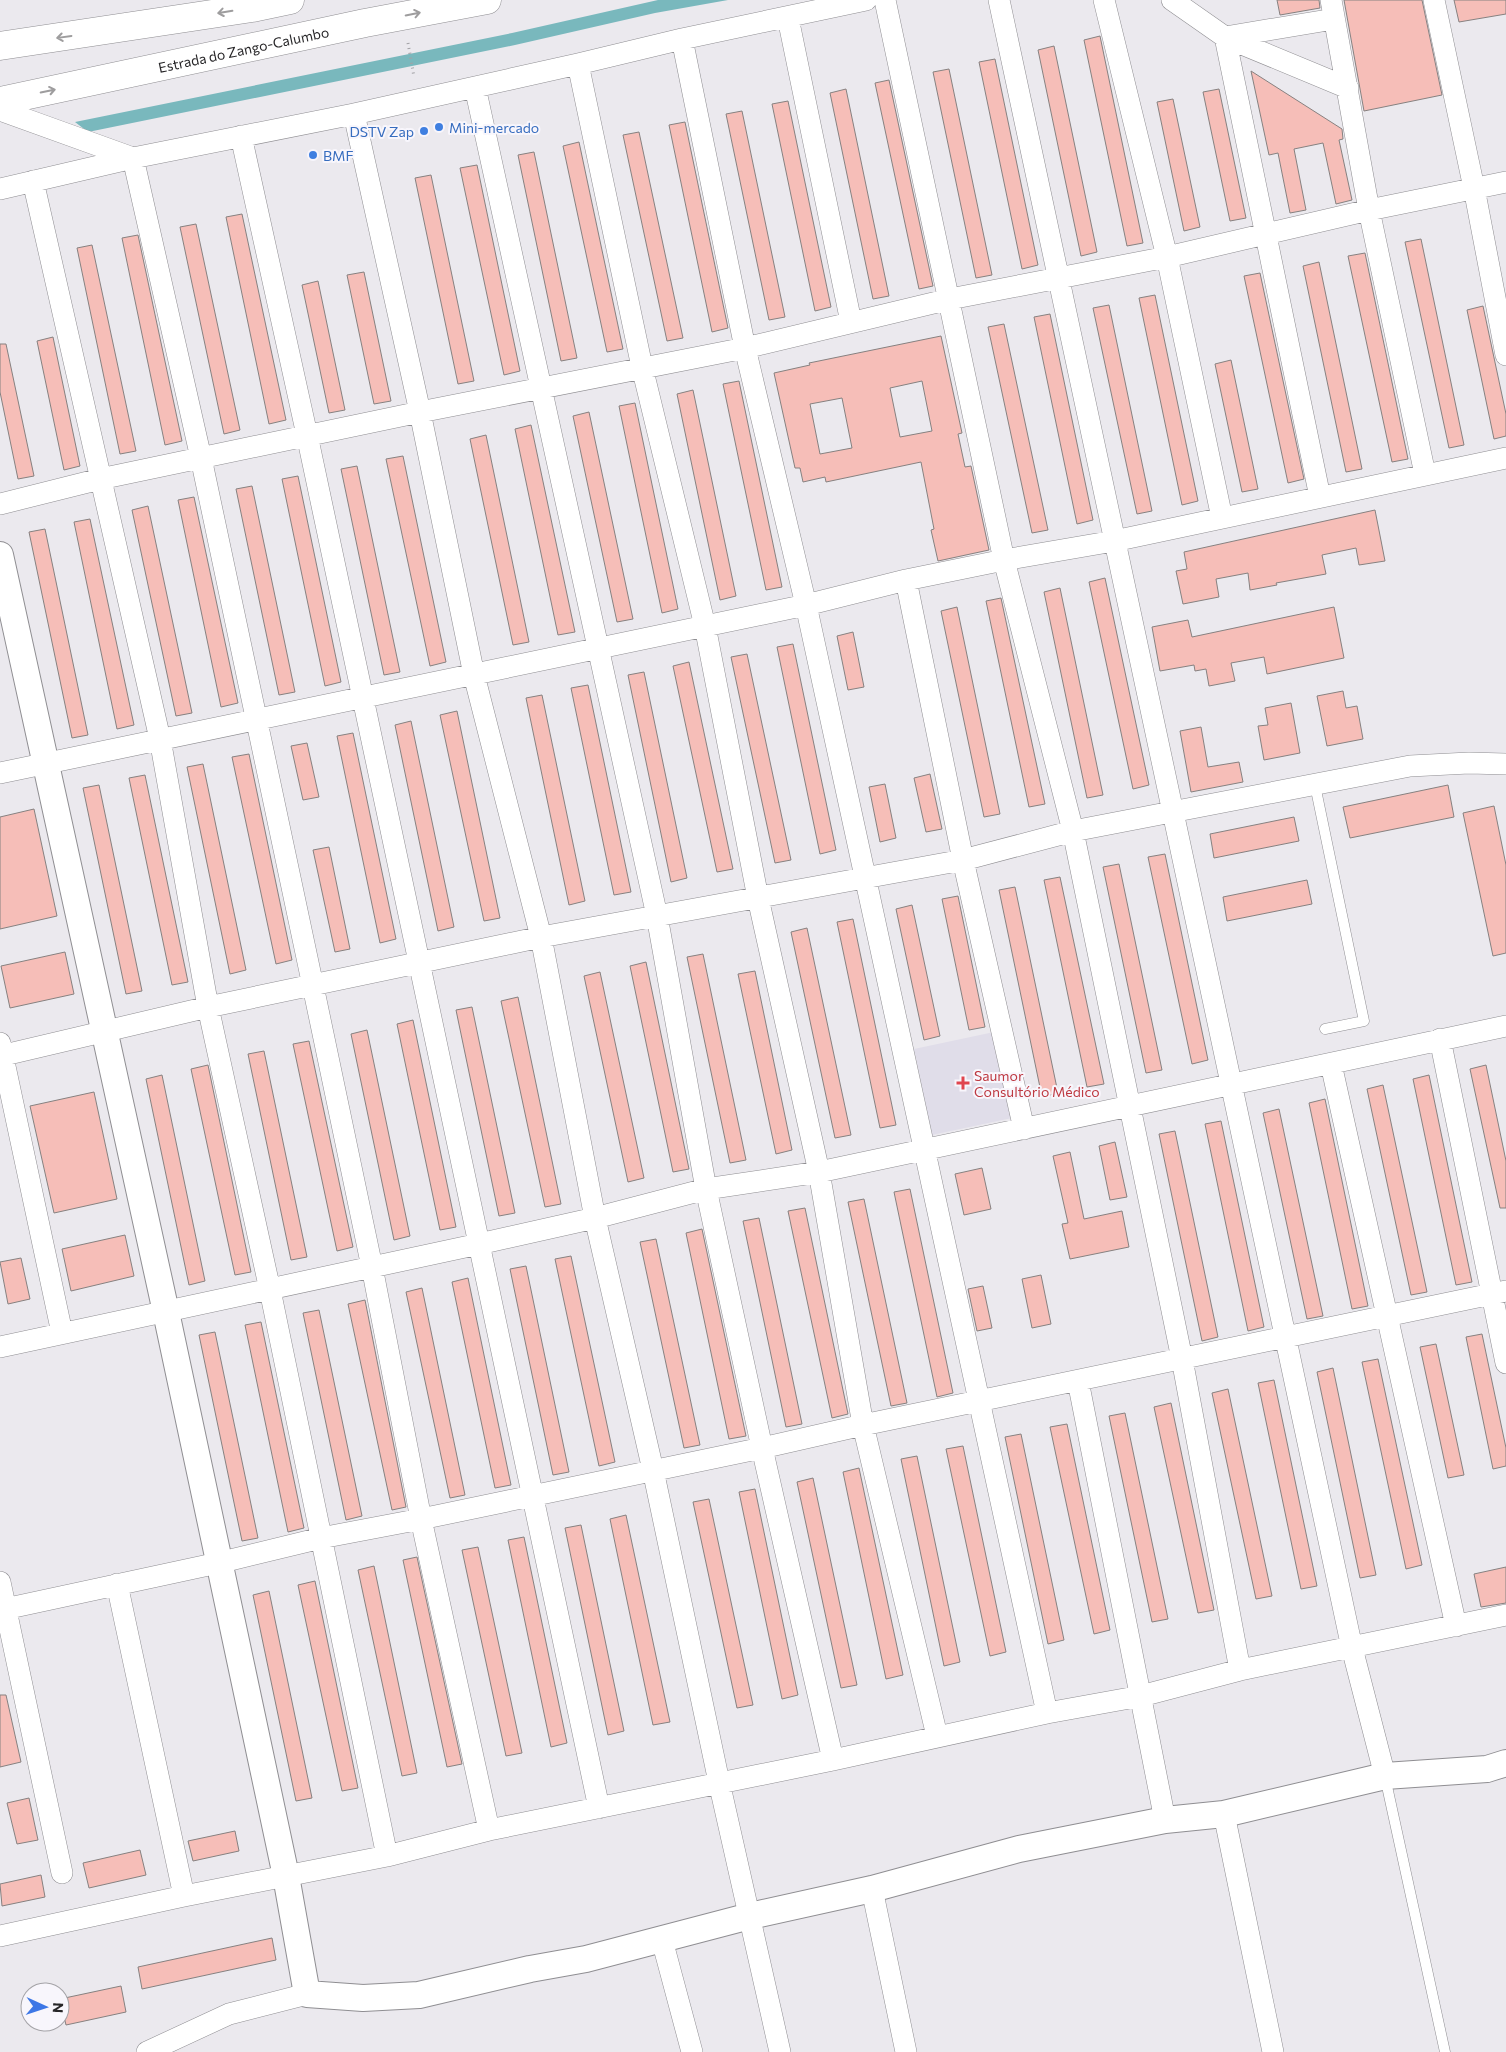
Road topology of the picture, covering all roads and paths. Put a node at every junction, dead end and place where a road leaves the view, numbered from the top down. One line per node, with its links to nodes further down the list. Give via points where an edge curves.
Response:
1 (290, 0): 14 (main road, one-way to 14)
2 (487, 0): 19 (main road, Estrada do Zango-Calumbo, one-way to 2)
3 (866, 0): 10 (street)
4 (885, 0): 32 (street)
5 (1000, 0): 31 (street)
6 (1104, 0): 30 (street)
7 (1172, 0): 11 (street)
8 (1434, 0): 26 (street)
9 (1333, 10): 11 (street); 18 (street)
10 (788, 18): 12 (street); 33 (street)
11 (1225, 37): 18 (street); 29 (street)
12 (682, 39): 15 (street); 34 (street)
13 (408, 43): 16 (path)
14 (0, 46)
15 (578, 64): 17 (street); 36 (street)
16 (414, 77)
17 (475, 87): 21 (street); 37 (street)
18 (1348, 88): 28 (street)
19 (0, 101)
20 (0, 110): 23 (street)
21 (354, 114): 22 (street); 38 (street)
22 (241, 136): 23 (street); 39 (street)
23 (132, 158): 24 (street); 40 (street)
24 (33, 181): 27 (street); 43 (street)
25 (1506, 182): 26 (street)
26 (1474, 188): 28 (street); 35 (street)
27 (0, 189)
28 (1369, 210): 29 (street); 42 (street)
29 (1266, 233): 30 (street); 44 (street)
30 (1167, 257): 31 (street); 46 (street)
31 (1058, 278): 32 (street); 47 (street)
32 (950, 299): 33 (street); 49 (street)
33 (851, 322): 34 (street)
34 (745, 348): 36 (street); 51 (street)
35 (1506, 355)
36 (642, 367): 37 (street); 52 (street)
37 (541, 388): 38 (street); 53 (street)
38 (420, 412): 39 (street); 54 (street)
39 (307, 435): 40 (street); 55 (street)
40 (200, 458): 43 (street); 56 (street)
41 (1506, 458): 42 (street)
42 (1425, 474): 44 (street)
43 (100, 479): 45 (street); 57 (street)
44 (1320, 496): 46 (street)
45 (0, 504)
46 (1222, 518): 47 (street)
47 (1114, 541): 49 (street); 62 (street)
48 (0, 555): 58 (street)
49 (1004, 560): 50 (street); 63 (street)
50 (906, 580): 51 (street); 64 (street)
51 (806, 605): 52 (street); 65 (street)
52 (705, 626): 53 (street); 66 (street)
53 (597, 648): 54 (street); 67 (street)
54 (474, 675): 55 (street); 68 (street)
55 (363, 697): 56 (street); 69 (street)
56 (256, 720): 57 (street); 70 (street)
57 (160, 739): 58 (street); 71 (street)
58 (46, 763): 60 (street); 74 (street)
59 (1506, 764): 61 (street, via 1410,766)
60 (0, 773)
61 (1315, 785): 62 (street); 73 (lane, via 1364,1021)
62 (1173, 812): 63 (street); 78 (street)
63 (1072, 831): 64 (street); 79 (street)
64 (963, 860): 65 (street); 80 (street)
65 (865, 877): 66 (street); 81 (street)
66 (758, 898): 67 (street); 82 (street)
67 (656, 916): 68 (street); 83 (street)
68 (541, 937): 69 (street); 84 (street)
69 (420, 963): 70 (street); 85 (street)
70 (313, 986): 71 (street); 86 (street)
71 (208, 1007): 74 (street); 87 (street)
72 (1506, 1026): 75 (street)
73 (1325, 1029)
74 (105, 1033): 76 (street); 89 (street)
75 (1440, 1039): 77 (street); 88 (street)
76 (1, 1051): 91 (street)
77 (1331, 1064): 78 (street); 90 (street)
78 (1231, 1085): 79 (street); 92 (street)
79 (1129, 1106): 80 (street); 94 (street)
80 (1024, 1129): 81 (street)
81 (925, 1150): 82 (street); 97 (street)
82 (819, 1172): 83 (street); 98 (street)
83 (706, 1189): 84 (street); 99 (street)
84 (595, 1218): 85 (street); 100 (street)
85 (479, 1244): 86 (street); 101 (street)
86 (372, 1267): 87 (street); 102 (street)
87 (270, 1290): 89 (street); 103 (street)
88 (1499, 1292): 90 (street); 95 (street)
89 (166, 1312): 91 (street); 104 (street)
90 (1387, 1316): 92 (street); 109 (street)
91 (62, 1333): 93 (street)
92 (1286, 1337): 94 (street); 110 (street)
93 (0, 1346)
94 (1182, 1359): 96 (street); 111 (street)
95 (1506, 1363)
96 (1078, 1381): 97 (street); 112 (street)
97 (980, 1402): 98 (street); 113 (street)
98 (863, 1425): 99 (street); 114 (street)
99 (762, 1448): 100 (street); 115 (street)
100 (653, 1470): 101 (street); 118 (street)
101 (532, 1495): 102 (street); 119 (street)
102 (421, 1519): 103 (street); 122 (street)
103 (321, 1538): 104 (street); 123 (street)
104 (218, 1563): 106 (street); 125 (street)
105 (0, 1582): 107 (street)
106 (116, 1584): 107 (street); 127 (street)
107 (3, 1610): 124 (street)
108 (1506, 1615): 109 (street)
109 (1456, 1626): 110 (street)
110 (1352, 1648): 111 (street); 117 (street)
111 (1240, 1670): 112 (street)
112 (1141, 1696): 113 (street); 121 (street)
113 (1047, 1713): 114 (street)
114 (937, 1736): 115 (street)
115 (833, 1760): 118 (street)
116 (1506, 1763): 117 (street, via 1487,1769)
117 (1385, 1776): 120 (street); 137 (lane)
118 (720, 1782): 119 (street); 128 (street)
119 (599, 1808): 122 (street)
120 (1224, 1814): 121 (street); 136 (street)
121 (1165, 1820): 126 (street, via 1019,1849)
122 (488, 1830): 123 (street)
123 (387, 1856): 125 (street)
124 (62, 1873)
125 (286, 1876): 127 (street); 131 (street)
126 (872, 1889): 128 (street); 135 (street)
127 (184, 1896): 129 (street)
128 (750, 1916): 130 (street); 134 (street)
129 (0, 1936)
130 (662, 1940): 131 (street, via 418,1995 364,1998); 133 (street)
131 (307, 1994): 132 (street, via 229,2014)
132 (147, 2052)
133 (692, 2052)
134 (780, 2052)
135 (906, 2052)
136 (1273, 2052)
137 (1445, 2052)

